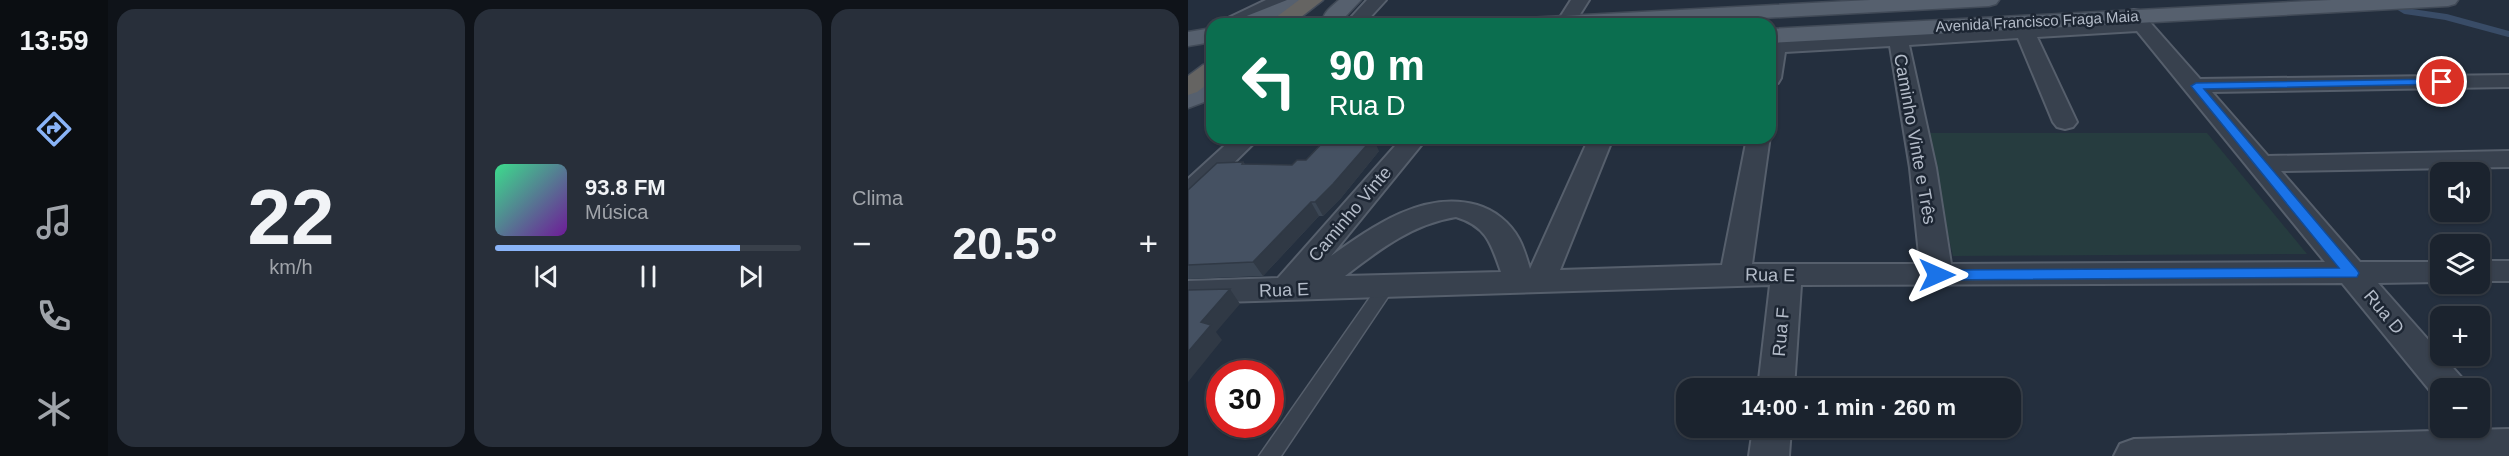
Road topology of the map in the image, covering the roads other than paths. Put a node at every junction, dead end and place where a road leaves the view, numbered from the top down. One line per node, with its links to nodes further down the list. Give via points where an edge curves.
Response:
1 (1280, 0): 12 (street)
2 (1305, 0): 13 (main road)
3 (1313, 0): 14 (highway)
4 (1377, 0): 11 (street)
5 (1580, 0): 15 (street)
6 (1989, 0): 8 (main road, Avenida Francisco Fraga Maia)
7 (2448, 0): 18 (main road, Avenida Francisco Fraga Maia)
8 (1946, 1): 9 (main road, Avenida Francisco Fraga Maia)
9 (1913, 2): 10 (main road, Avenida Francisco Fraga Maia)
10 (1842, 8): 16 (main road, Avenida Francisco Fraga Maia); 17 (main road)
11 (1344, 14)
12 (1243, 18)
13 (1262, 18)
14 (1287, 18)
15 (1569, 18)
16 (1645, 18)
17 (1746, 18)
18 (2139, 20): 19 (street); 23 (main road, Avenida Francisco Fraga Maia, via 1833,32); 29 (street, Rua D)
19 (2025, 32): 21 (street); 33 (street)
20 (1206, 34): 22 (main road)
21 (1898, 38): 24 (street); 46 (street, Caminho Vinte e Três, via 1923,168)
22 (1188, 39)
23 (1776, 39)
24 (1776, 40)
25 (1206, 53): 26 (main road)
26 (1188, 54)
27 (1206, 74): 30 (highway)
28 (2509, 81): 29 (street)
29 (2196, 86): 39 (street, Rua D)
30 (1188, 87)
31 (1206, 92): 32 (main road)
32 (1188, 100)
33 (2065, 122)
34 (1241, 144): 40 (street)
35 (1410, 144): 50 (street, Caminho Vinte)
36 (1598, 144): 48 (street)
37 (1758, 144): 45 (street)
38 (2509, 159): 39 (street)
39 (2260, 164): 44 (street, Rua D)
40 (1188, 193)
41 (2490, 271): 42 (street)
42 (2509, 271)
43 (2430, 272): 44 (street, Rua E)
44 (2352, 273): 46 (street, Rua E); 53 (street, Rua D)
45 (1735, 275): 47 (street, Rua E); 48 (street, Rua E)
46 (1937, 275): 47 (street, Rua E)
47 (1786, 276): 52 (street, Rua F)
48 (1530, 282): 49 (street, Rua E); 50 (street, via 1487,217 1466,210 1443,209 1418,214 1392,227)
49 (1386, 286): 50 (street, Rua E); 56 (lane)
50 (1298, 289): 51 (street, Rua E)
51 (1188, 292)
52 (1777, 378)
53 (2441, 378)
54 (1771, 438): 57 (street)
55 (2498, 443): 58 (street)
56 (1269, 456)
57 (1769, 456)
58 (2134, 456)

